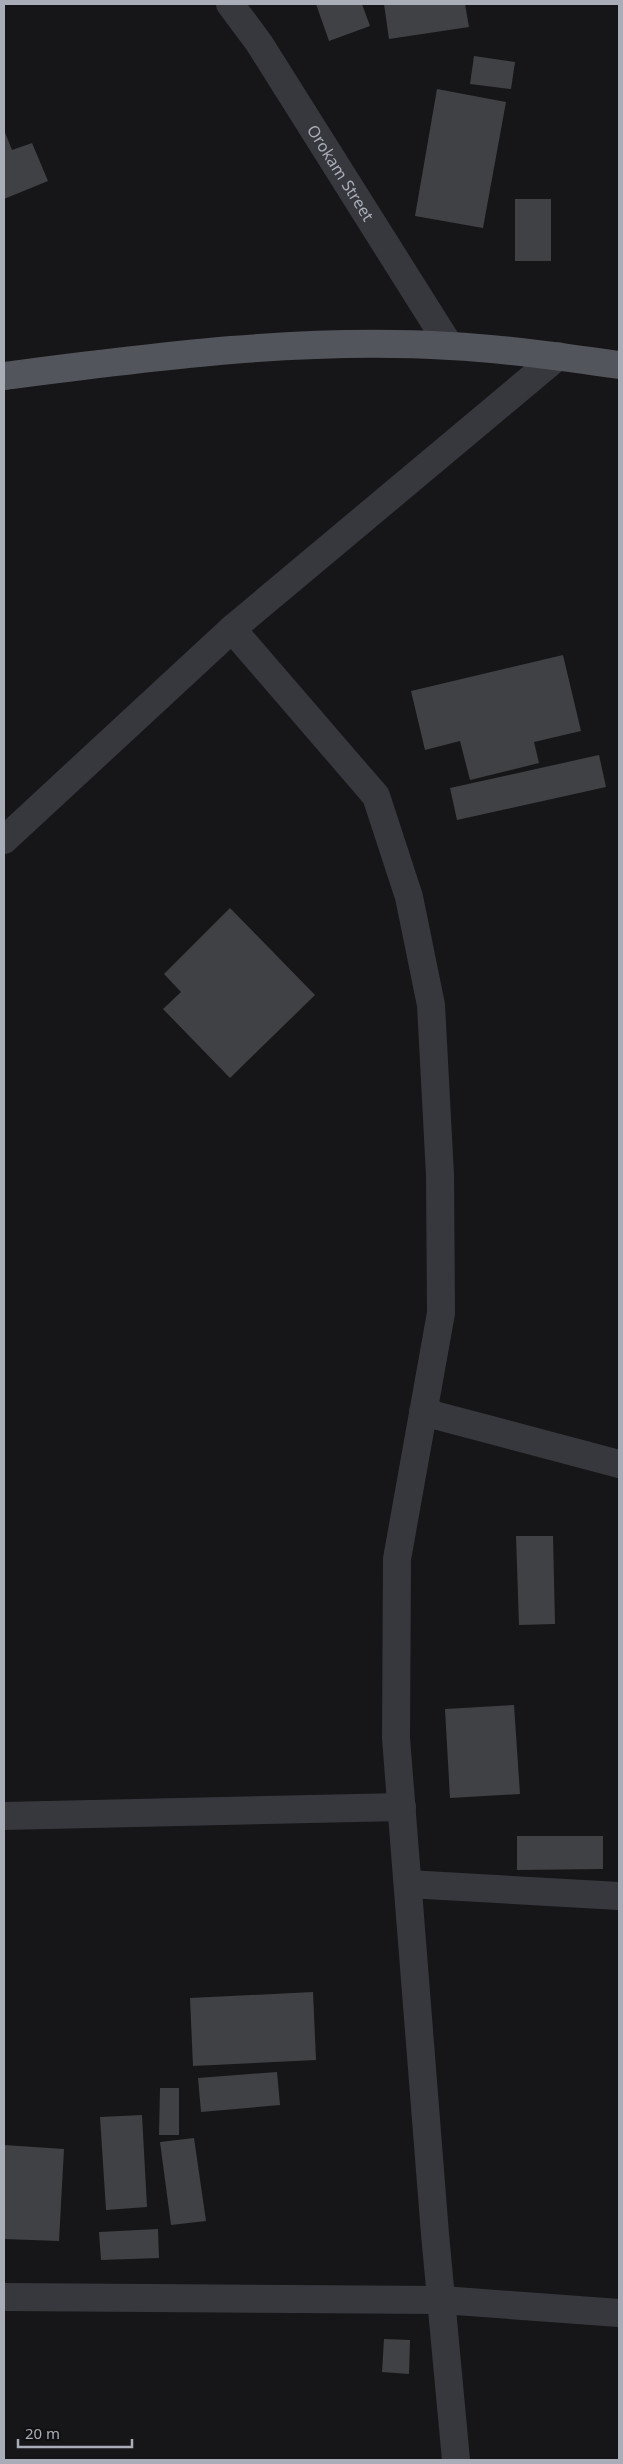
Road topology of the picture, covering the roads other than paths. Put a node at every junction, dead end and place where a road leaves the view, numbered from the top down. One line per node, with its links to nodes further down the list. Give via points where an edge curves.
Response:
1 (230, 4): 2 (street, Orokam Street, via 259,43)
2 (449, 346): 3 (main road); 5 (main road, via 293,346 172,354)
3 (558, 356): 4 (main road); 6 (street)
4 (619, 365)
5 (4, 376)
6 (232, 629): 7 (street); 8 (street, via 376,796 409,897 431,1005 440,1175 441,1313)
7 (4, 840)
8 (424, 1412): 9 (street); 10 (street, via 397,1559 396,1738)
9 (619, 1464)
10 (402, 1807): 11 (street); 12 (street)
11 (4, 1816)
12 (408, 1884): 13 (street); 15 (street)
13 (619, 1896)
14 (4, 2296): 15 (street)
15 (442, 2300): 16 (street); 17 (street)
16 (619, 2313)
17 (456, 2460)

